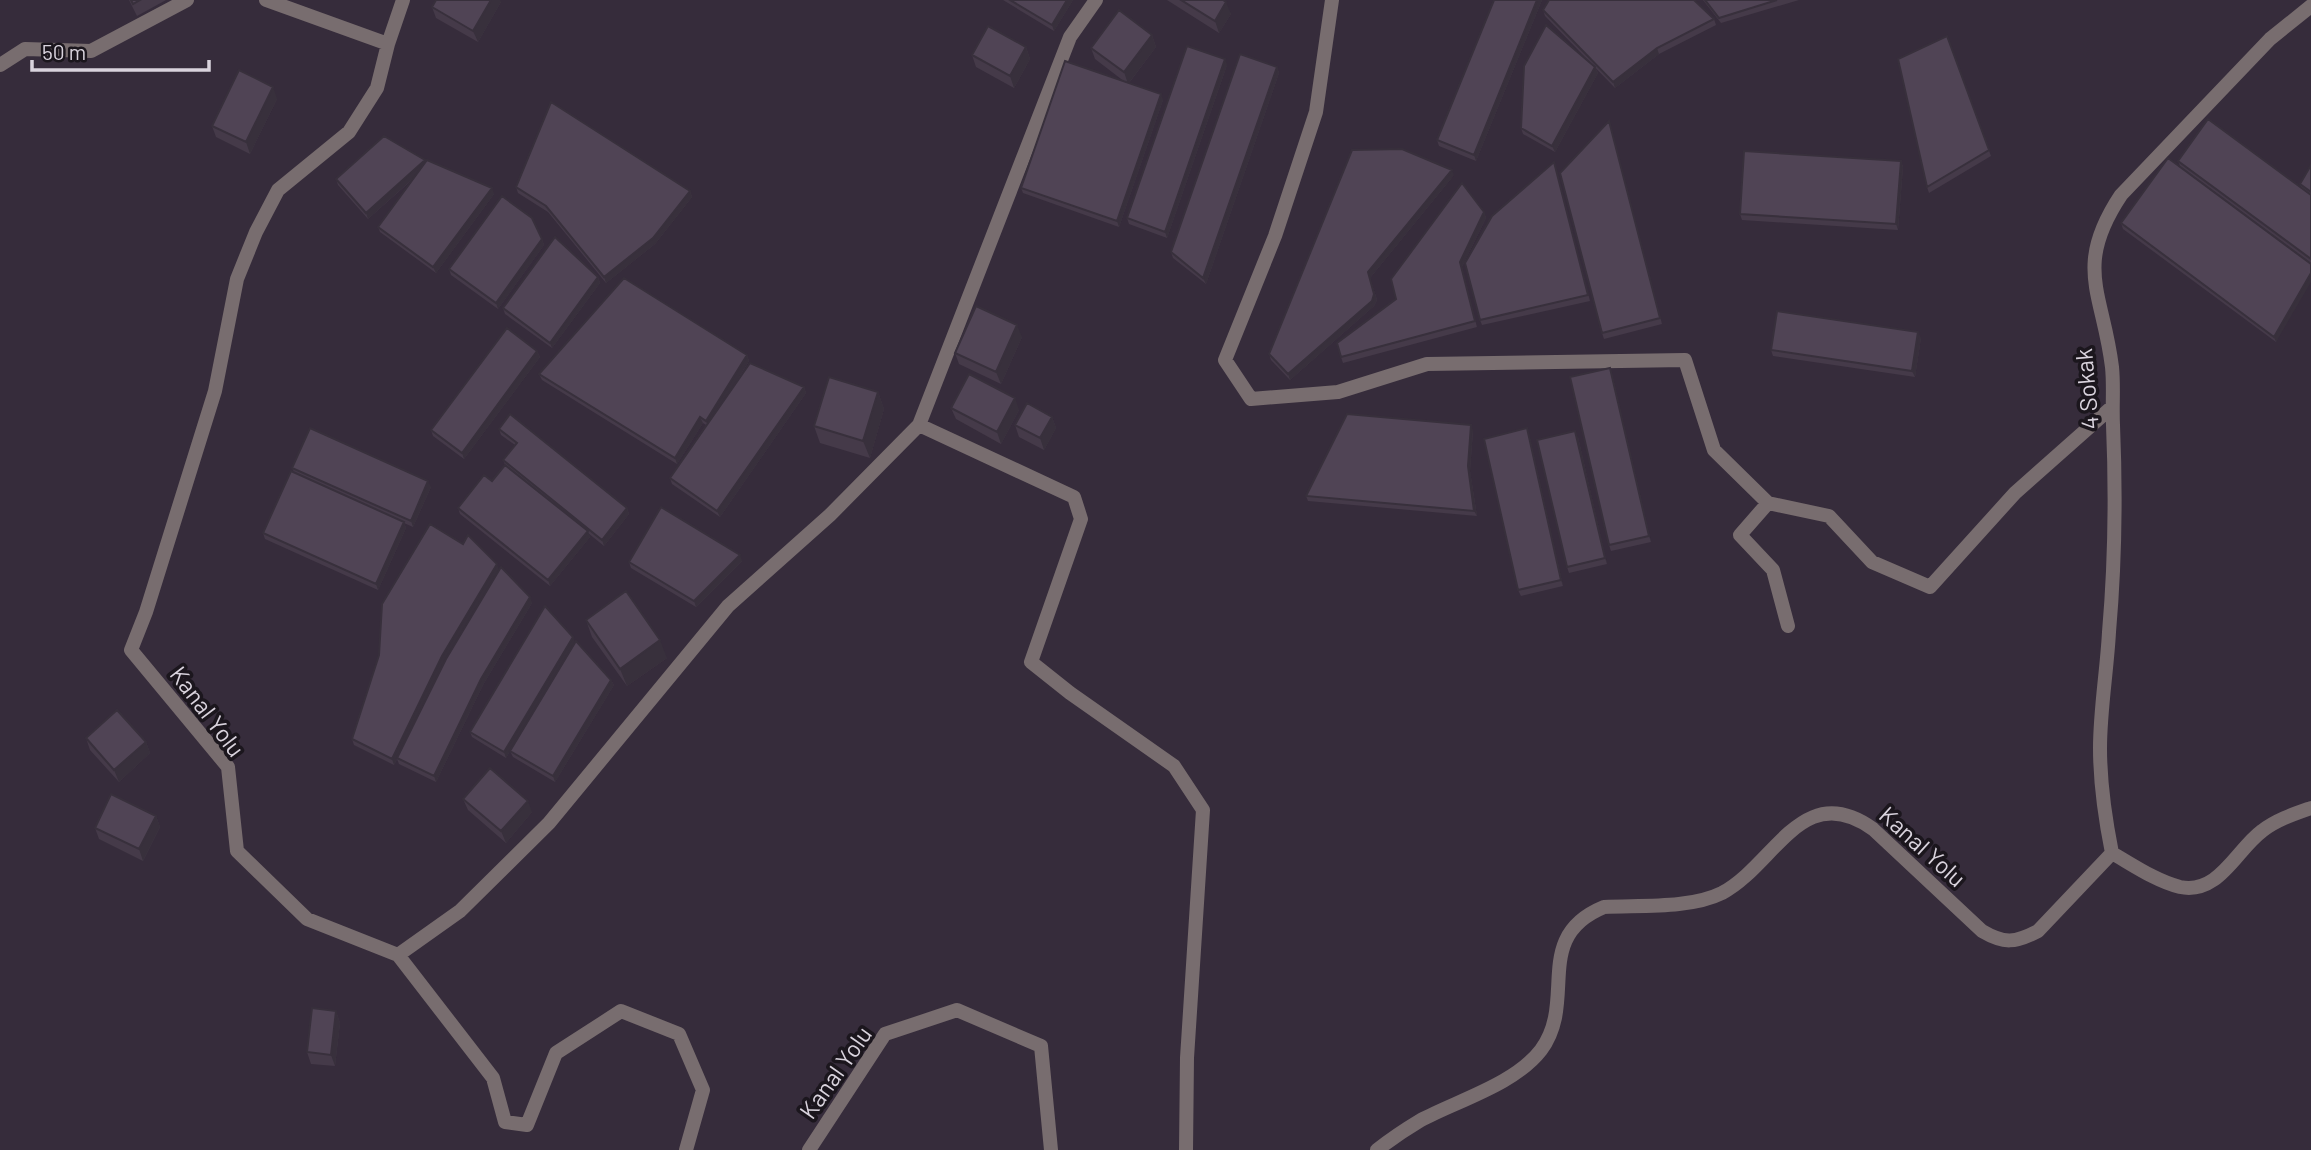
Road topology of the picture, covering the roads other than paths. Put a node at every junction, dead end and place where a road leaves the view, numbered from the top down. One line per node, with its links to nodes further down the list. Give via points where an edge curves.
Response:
1 (187, 0): 8 (street, via 91,51 25,49)
2 (266, 0): 7 (street)
3 (403, 0): 7 (street, Kanal Yolu)
4 (1096, 0): 10 (street, via 1070,37)
5 (1332, 0): 11 (street, via 1316,112 1275,236 1225,360 1251,399 1338,392 1427,363 1685,360 1714,450)
6 (2311, 6): 9 (street, 4 Sokak, via 2270,39 2107,215 2098,238 2094,285 2112,368)
7 (388, 44): 15 (street, Kanal Yolu, via 377,88 349,132 278,190 256,232 237,279 215,391 131,650 228,767 237,851 307,919)
8 (0, 65)
9 (2112, 407): 11 (street, via 2015,493 1930,587 1872,562 1829,516); 14 (street, 4 Sokak, via 2115,562 2100,745)
10 (919, 425): 15 (street, via 830,515 728,606 549,823 460,911); 19 (street, via 1074,497 1081,519 1031,662 1174,766 1203,810 1186,1058)
11 (1768, 503): 12 (street, via 1740,535 1773,570)
12 (1788, 626)
13 (2311, 808): 14 (street, via 2262,831 2213,881 2199,887 2168,883)
14 (2112, 853): 20 (street, Kanal Yolu, via 2038,931 2009,941 1982,931 1858,818 1840,813 1810,817 1723,892 1704,900 1604,907 1591,912 1566,937 1560,956 1557,1017 1535,1056 1514,1074 1420,1121)
15 (398, 955): 16 (street, via 493,1079 506,1122 527,1125 556,1053 621,1011 679,1034 703,1090)
16 (686, 1150)
17 (809, 1150): 18 (street, Kanal Yolu, via 885,1034 957,1010 1041,1046)
18 (1051, 1150)
19 (1186, 1150)
20 (1377, 1150)

